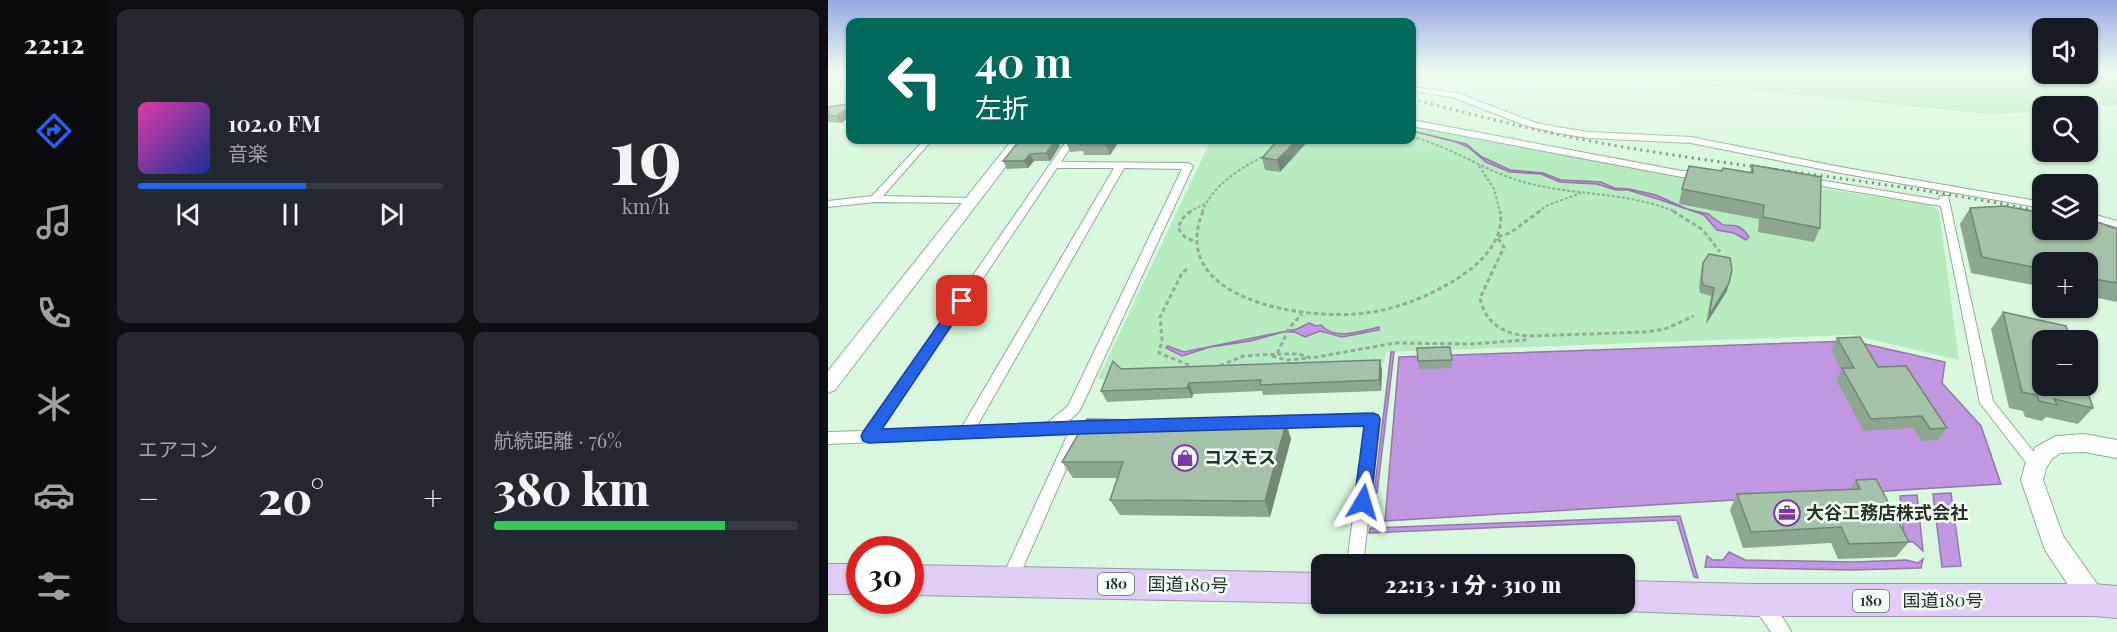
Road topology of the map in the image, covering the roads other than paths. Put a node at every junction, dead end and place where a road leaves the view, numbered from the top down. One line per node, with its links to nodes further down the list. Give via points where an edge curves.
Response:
1 (1471, 101): 10 (street, via 1557,130 1691,140)
2 (1416, 124): 8 (street, via 1682,174)
3 (924, 144): 11 (street)
4 (1016, 144): 12 (street)
5 (1068, 144): 6 (street)
6 (1055, 165): 7 (street); 24 (street)
7 (1121, 165): 22 (street, via 1188,166 1073,410); 23 (street)
8 (1716, 172)
9 (1801, 180): 14 (street)
10 (1942, 188): 14 (street); 15 (street)
11 (875, 200): 12 (street); 13 (street)
12 (970, 201): 18 (street)
13 (828, 204)
14 (1945, 204): 27 (street, via 1987,403)
15 (2032, 204)
16 (2098, 219): 17 (street)
17 (2117, 224)
18 (828, 385)
19 (1220, 423): 28 (street, via 1373,419)
20 (1114, 426): 21 (street)
21 (1078, 427): 22 (street); 32 (street)
22 (1049, 430): 23 (street)
23 (967, 431): 24 (street)
24 (869, 436): 25 (street)
25 (828, 438)
26 (2117, 449): 27 (street, via 2084,443 2056,446 2043,453)
27 (2036, 465): 36 (street, via 2032,480 2053,542)
28 (1357, 554)
29 (828, 579): 30 (highway)
30 (846, 579)
31 (924, 580): 32 (highway, 国道180号 / 180)
32 (1008, 582): 33 (highway, 国道180号 / 180)
33 (1311, 588)
34 (1635, 596): 35 (highway, 国道180号 / 180)
35 (1755, 600): 36 (highway, 国道180号 / 180); 37 (street)
36 (2105, 601)
37 (1782, 632)

